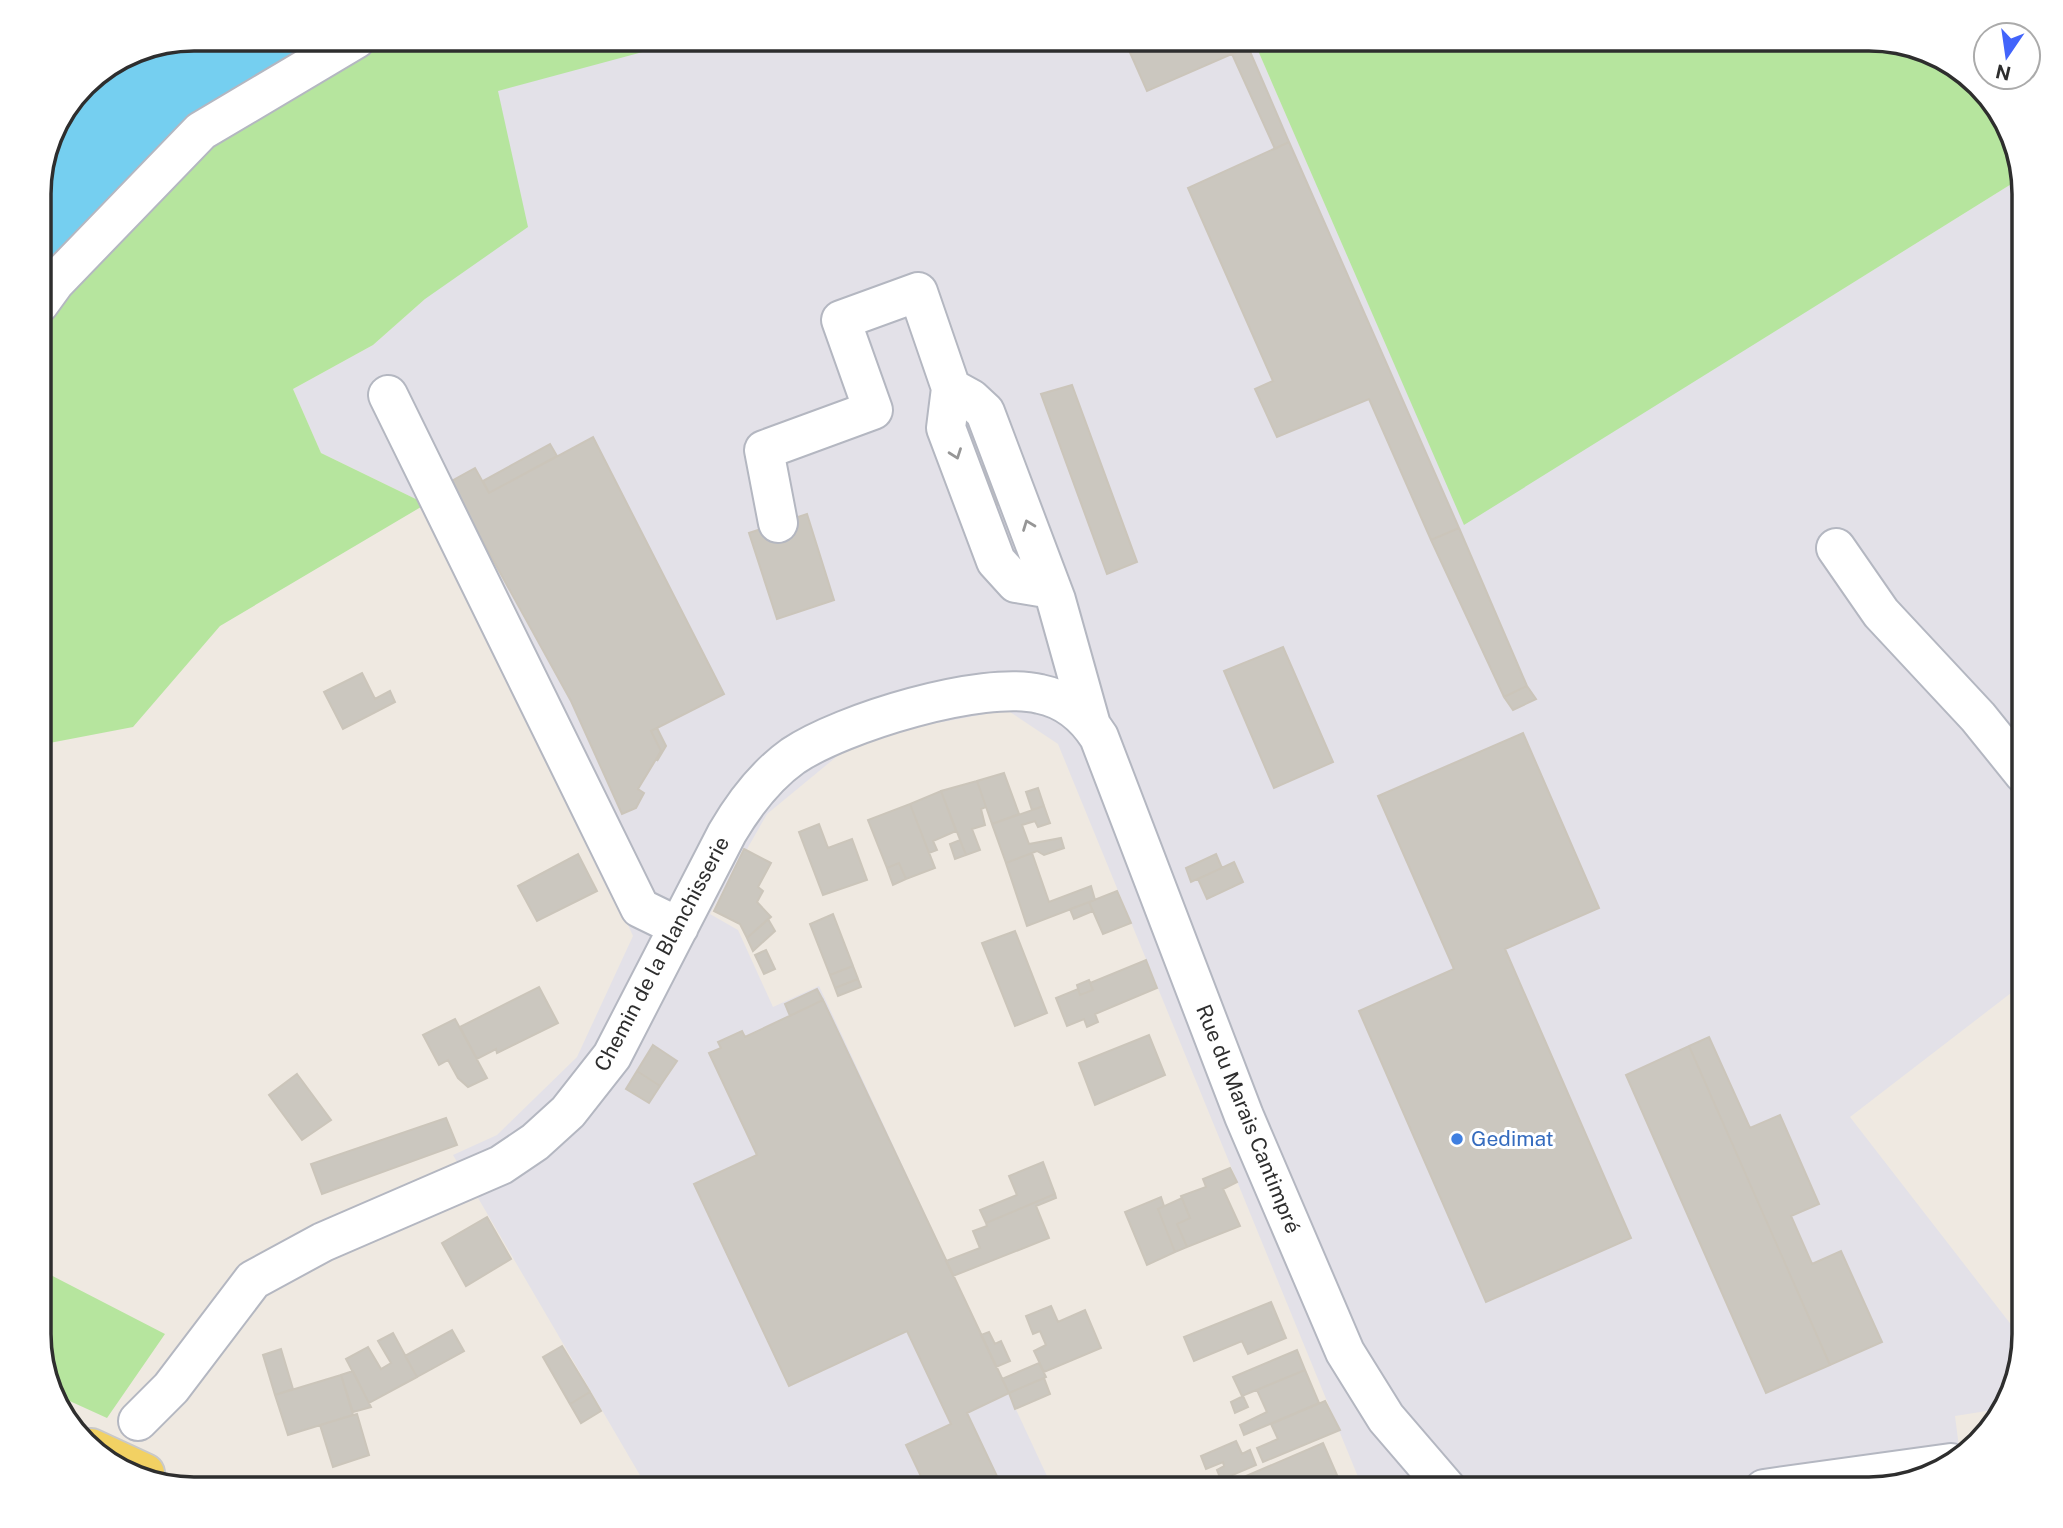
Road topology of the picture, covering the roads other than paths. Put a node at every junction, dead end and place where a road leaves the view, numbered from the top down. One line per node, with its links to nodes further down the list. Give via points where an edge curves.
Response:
1 (334, 51): 2 (street, via 201,131)
2 (51, 288)
3 (388, 396): 8 (street, via 640,908)
4 (778, 523): 6 (street, via 764,450 873,410 841,320 918,292 951,388 985,412 1052,589)
5 (1836, 548): 7 (street, via 1881,613)
6 (1091, 724): 8 (street, Chemin de la Blanchisserie, via 1066,703 1040,694 1011,692 915,708 831,734 791,758 757,789 727,833); 11 (street, Rue du Marais Cantimpré, via 1244,1116 1341,1343 1368,1393)
7 (2012, 758)
8 (679, 927): 9 (street, Chemin de la Blanchisserie, via 612,1056 551,1128 501,1165 302,1251 253,1280)
9 (138, 1422)
10 (1920, 1467): 12 (street)
11 (1435, 1477)
12 (1850, 1477)

